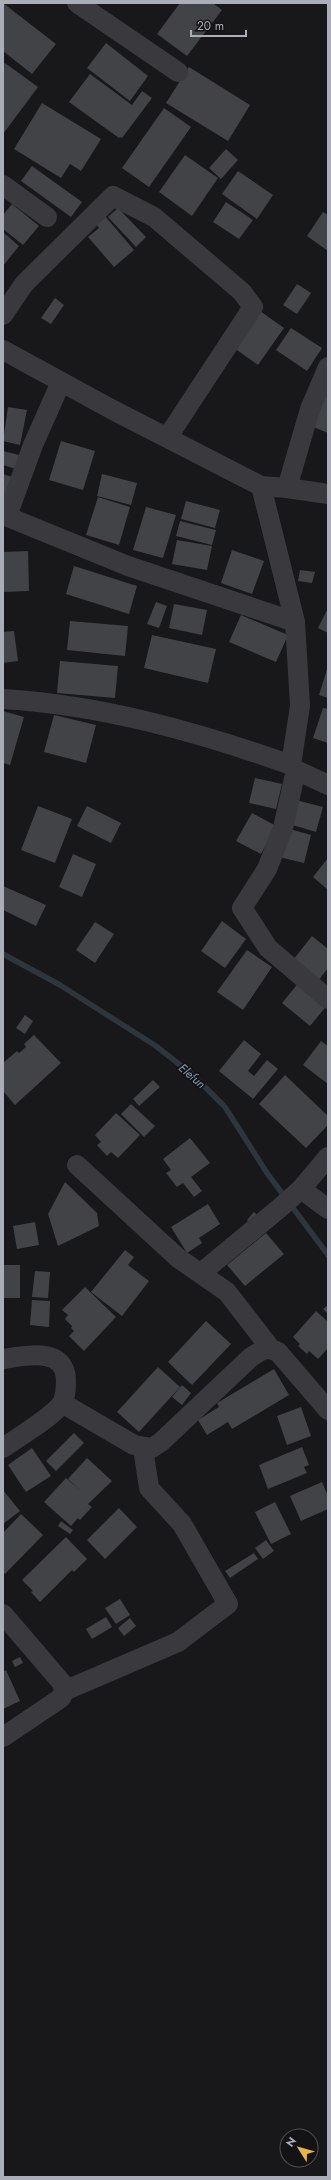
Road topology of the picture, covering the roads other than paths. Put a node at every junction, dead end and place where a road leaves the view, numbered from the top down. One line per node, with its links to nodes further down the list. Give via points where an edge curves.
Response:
1 (77, 3): 2 (street)
2 (178, 72)
3 (3, 185): 4 (street)
4 (47, 217)
5 (3, 315): 9 (street, via 24,284 113,196 154,218 242,292 253,306)
6 (3, 350): 8 (street)
7 (328, 367): 11 (street, via 310,409)
8 (61, 382): 9 (street); 13 (street)
9 (167, 438): 10 (street)
10 (261, 486): 11 (street); 14 (street)
11 (287, 488): 12 (street)
12 (328, 494)
13 (5, 516): 14 (street, via 128,566)
14 (295, 622): 16 (street, via 300,706)
15 (3, 699): 17 (street, via 53,702 165,725)
16 (296, 742): 17 (street); 18 (street)
17 (268, 757): 18 (street)
18 (294, 768): 19 (street); 20 (street, via 281,835 267,869 242,908 268,948)
19 (328, 785)
20 (328, 999)
21 (328, 1157): 23 (street)
22 (77, 1165): 25 (street, via 178,1258)
23 (292, 1197): 24 (street); 25 (street)
24 (328, 1209)
25 (201, 1273): 26 (street, via 227,1292)
26 (271, 1349): 29 (street, via 278,1352); 31 (street, via 263,1349 250,1358 161,1442 152,1448)
27 (3, 1359): 28 (street, via 38,1354 52,1357 60,1364 66,1375 66,1390)
28 (62, 1403): 30 (street); 31 (street)
29 (328, 1410)
30 (3, 1448)
31 (143, 1448): 33 (street, via 149,1488 182,1524 228,1604 178,1642)
32 (3, 1614): 33 (street, via 62,1683)
33 (64, 1691): 34 (street, via 61,1698)
34 (3, 1737)

